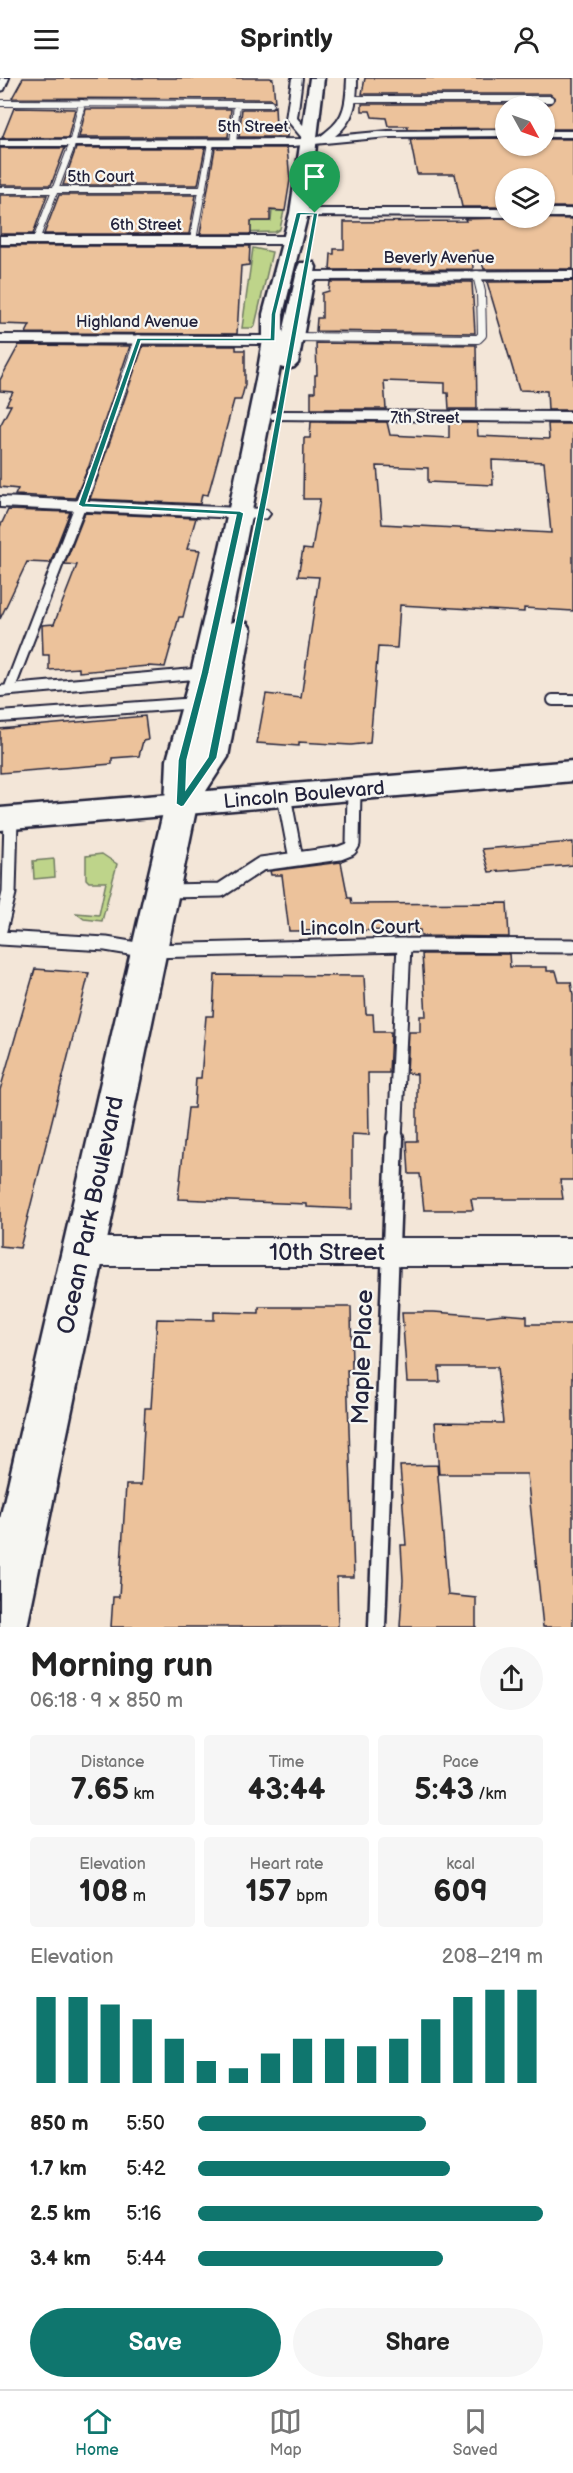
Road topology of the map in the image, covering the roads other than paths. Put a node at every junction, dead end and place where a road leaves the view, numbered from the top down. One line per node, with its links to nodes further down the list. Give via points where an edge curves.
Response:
1 (4, 78): 6 (street)
2 (297, 78): 18 (street, via 291,119)
3 (317, 78): 18 (main road, Ocean Park Boulevard)
4 (331, 78): 18 (main road, Ocean Park Boulevard)
5 (352, 78): 7 (street)
6 (0, 88)
7 (351, 99): 8 (lane); 18 (street, via 345,123)
8 (495, 99)
9 (0, 103): 10 (lane)
10 (82, 103): 11 (lane); 20 (lane)
11 (132, 104): 12 (lane); 14 (lane)
12 (237, 104): 13 (lane); 22 (lane)
13 (270, 104)
14 (129, 112)
15 (495, 134): 18 (street, 5th Street, via 388,134)
16 (555, 134): 17 (street)
17 (573, 134)
18 (317, 140): 22 (street, 5th Street); 23 (main road, Ocean Park Boulevard); 28 (main road, Ocean Park Boulevard)
19 (0, 143): 20 (street, 5th Street)
20 (73, 143): 21 (street, 5th Street); 26 (lane)
21 (211, 143): 22 (street, 5th Street); 24 (lane)
22 (233, 143)
23 (324, 160)
24 (203, 189): 26 (lane, 5th Court); 34 (lane)
25 (0, 190): 26 (lane, 5th Court)
26 (57, 190): 33 (lane)
27 (319, 192): 28 (main road, Ocean Park Boulevard)
28 (307, 213): 29 (street); 35 (main road, Ocean Park Boulevard); 36 (main road, Ocean Park Boulevard)
29 (495, 213)
30 (555, 213): 31 (street)
31 (573, 213)
32 (0, 240): 33 (street, 6th Street)
33 (36, 240): 34 (street, 6th Street)
34 (192, 240): 35 (street, 6th Street)
35 (290, 245): 36 (main road, via 297,272); 41 (main road, Ocean Park Boulevard, via 273,314)
36 (309, 254): 37 (street, Beverly Avenue); 41 (main road, Ocean Park Boulevard)
37 (477, 275): 38 (street, Beverly Avenue); 41 (lane, via 483,335 478,339)
38 (573, 275)
39 (0, 339): 40 (street, Highland Avenue)
40 (139, 339): 41 (street, Highland Avenue); 46 (lane)
41 (283, 339): 42 (main road, Ocean Park Boulevard)
42 (276, 375): 43 (main road, via 269,412); 47 (main road, Ocean Park Boulevard)
43 (278, 416): 44 (street, 7th Street); 47 (main road, Ocean Park Boulevard)
44 (573, 417)
45 (0, 502): 46 (street)
46 (82, 505): 47 (street); 49 (lane)
47 (250, 513): 48 (main road, Ocean Park Boulevard); 57 (main road, Ocean Park Boulevard, via 213,758)
48 (205, 673): 49 (lane); 52 (main road, Ocean Park Boulevard)
49 (4, 690)
50 (553, 700): 51 (lane)
51 (573, 700)
52 (197, 703): 53 (lane); 57 (main road, Ocean Park Boulevard, via 182,760)
53 (0, 717)
54 (573, 771): 55 (main road, Lincoln Boulevard)
55 (354, 790): 56 (main road, Lincoln Boulevard); 59 (lane, via 350,849)
56 (284, 796): 57 (main road, Lincoln Boulevard); 59 (lane)
57 (181, 804): 58 (main road, Lincoln Boulevard); 60 (main road, Ocean Park Boulevard)
58 (6, 818): 61 (lane, via 9,893)
59 (296, 859): 60 (lane, via 261,864 221,890)
60 (161, 891): 65 (main road, Ocean Park Boulevard)
61 (0, 930)
62 (0, 938): 65 (lane, Lincoln Court, via 106,944)
63 (404, 945): 64 (lane, Lincoln Court); 65 (lane, Lincoln Court); 67 (lane, Maple Place)
64 (573, 946)
65 (148, 951): 66 (main road, Ocean Park Boulevard)
66 (82, 1252): 67 (street, 10th Street); 69 (main road, Ocean Park Boulevard)
67 (390, 1252): 68 (street, 10th Street); 70 (lane, Maple Place)
68 (573, 1252)
69 (1, 1625)
70 (377, 1627)

